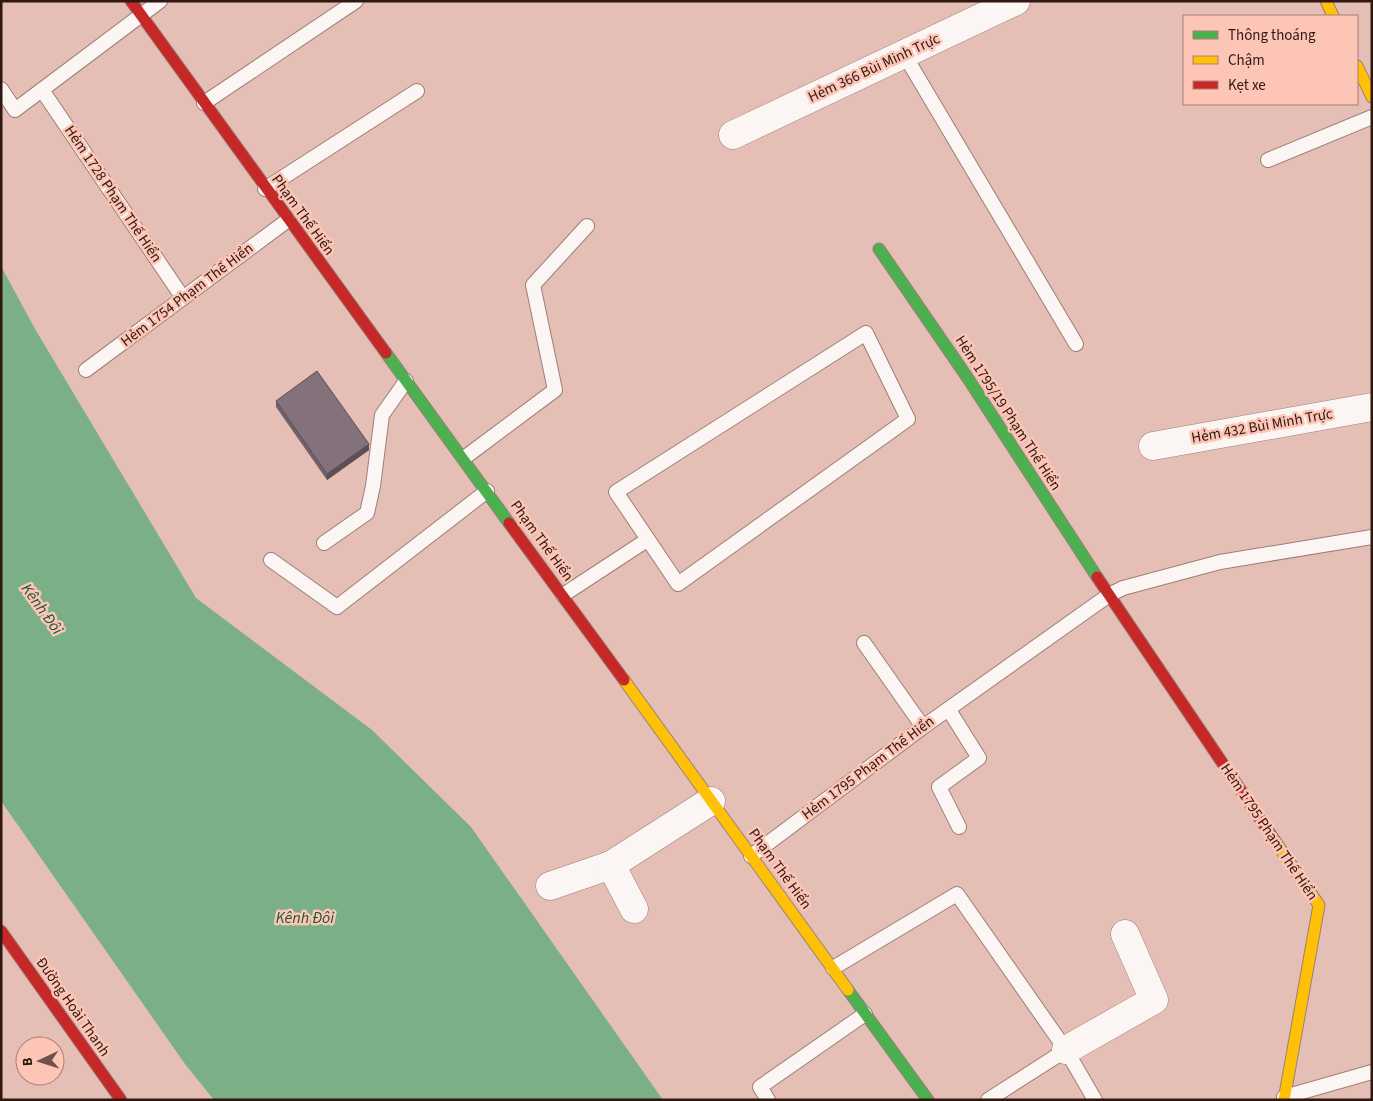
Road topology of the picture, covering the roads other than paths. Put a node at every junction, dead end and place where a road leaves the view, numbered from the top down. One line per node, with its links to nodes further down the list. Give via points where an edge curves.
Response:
1 (131, 1): 6 (main road, Phạm Thế Hiển)
2 (160, 1): 6 (lane)
3 (356, 1): 14 (lane)
4 (1326, 1): 7 (main road)
5 (1008, 3): 8 (street, Hẻm 366 Bùi Minh Trực)
6 (141, 15): 11 (lane); 14 (main road, Phạm Thế Hiển)
7 (1333, 15)
8 (904, 54): 16 (street, Hẻm 366 Bùi Minh Trực); 23 (lane)
9 (1358, 68): 13 (main road)
10 (1, 89): 11 (lane, via 15,110)
11 (42, 90): 22 (lane, Hẻm 1728 Phạm Thế Hiển)
12 (417, 91): 18 (lane)
13 (1372, 97)
14 (204, 103): 18 (main road, Phạm Thế Hiển)
15 (1372, 117): 17 (lane)
16 (733, 135)
17 (1268, 160)
18 (265, 189): 19 (main road, Phạm Thế Hiển)
19 (288, 220): 22 (lane, Hẻm 1754 Phạm Thế Hiển); 25 (main road, Phạm Thế Hiển)
20 (588, 226): 28 (lane, via 533,285 555,390)
21 (879, 249): 35 (main road, Hẻm 1795/19 Phạm Thế Hiển)
22 (183, 298): 24 (lane, Hẻm 1754 Phạm Thế Hiển)
23 (1076, 344)
24 (86, 370)
25 (406, 381): 28 (main road, Phạm Thế Hiển); 32 (lane, via 382,415 367,512)
26 (1372, 407): 27 (street, Hẻm 432 Bùi Minh Trực)
27 (1153, 446)
28 (464, 458): 29 (main road, Phạm Thế Hiển)
29 (487, 491): 33 (lane, via 337,607); 34 (main road, Phạm Thế Hiển)
30 (1372, 537): 35 (lane, Hẻm 1795 Phạm Thế Hiển, via 1220,562 1123,588)
31 (647, 540): 31 (lane, via 678,584 908,419 866,333 616,492); 34 (lane)
32 (324, 543)
33 (271, 560)
34 (563, 595): 39 (main road, Phạm Thế Hiển)
35 (1109, 595): 37 (lane, Hẻm 1795 Phạm Thế Hiển); 51 (main road, Hẻm 1795 Phạm Thế Hiển, via 1319,905)
36 (864, 643): 38 (lane)
37 (948, 710): 38 (lane, Hẻm 1795 Phạm Thế Hiển); 40 (lane, via 979,758 939,787)
38 (923, 727): 41 (lane, Hẻm 1795 Phạm Thế Hiển)
39 (711, 800): 41 (main road, Phạm Thế Hiển); 42 (street)
40 (959, 827)
41 (751, 856): 47 (main road, Phạm Thế Hiển)
42 (611, 865): 43 (street); 44 (street)
43 (550, 886)
44 (634, 909)
45 (1, 930): 52 (main road, Đường Hoài Thanh)
46 (1125, 934): 49 (street, via 1154,1000)
47 (833, 968): 48 (main road, Phạm Thế Hiển); 49 (lane, via 957,894)
48 (866, 1014): 53 (lane, via 760,1087); 54 (main road, Phạm Thế Hiển)
49 (1066, 1050): 55 (lane); 56 (lane)
50 (1372, 1072): 51 (lane)
51 (1284, 1098)
52 (122, 1100)
53 (768, 1100)
54 (928, 1100)
55 (988, 1100)
56 (1096, 1100)

